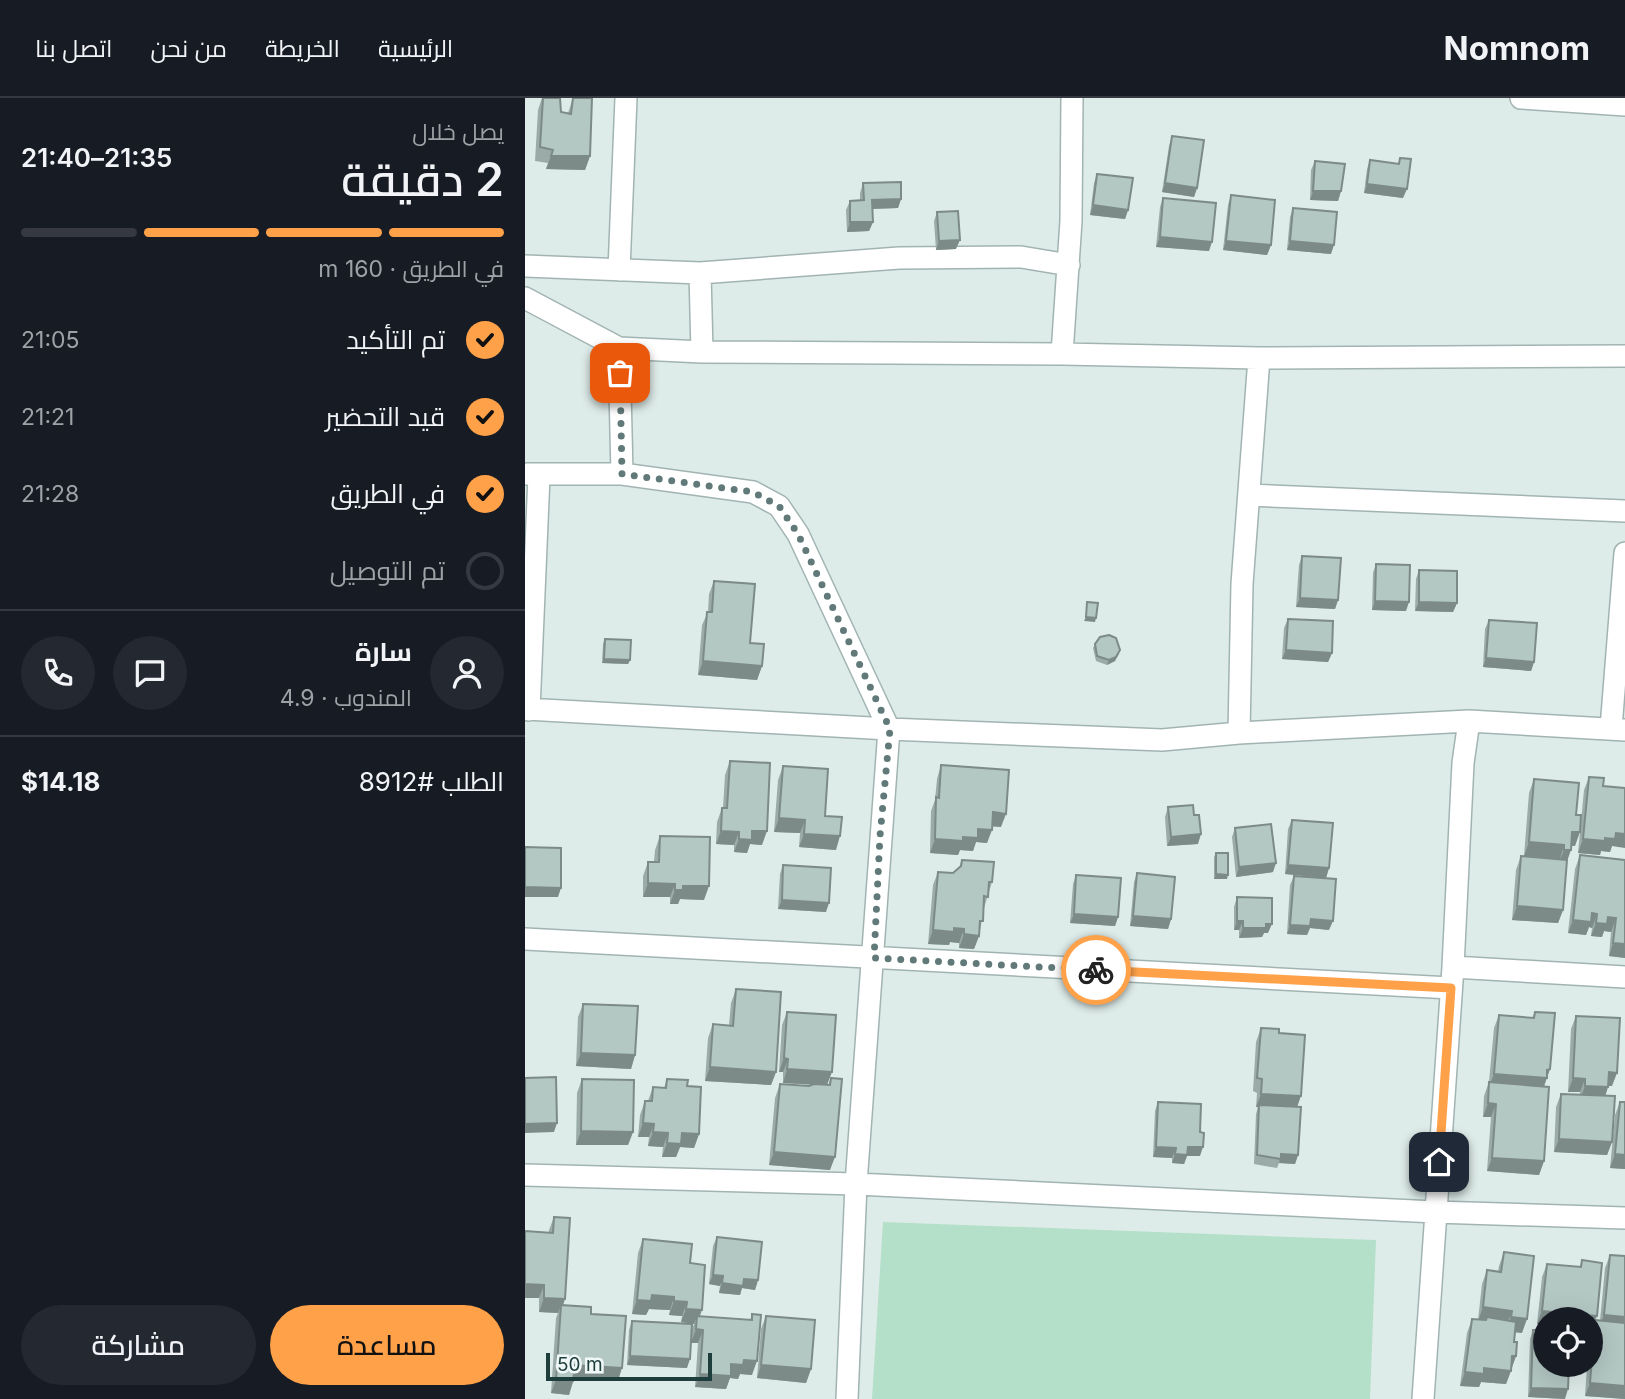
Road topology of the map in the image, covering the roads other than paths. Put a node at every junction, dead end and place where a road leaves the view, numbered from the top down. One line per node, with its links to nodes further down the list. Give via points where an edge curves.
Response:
1 (626, 98): 7 (street)
2 (1072, 98): 5 (street)
3 (1534, 98): 4 (street)
4 (1625, 105)
5 (1069, 265): 8 (street, via 1021,257 899,258); 12 (street)
6 (525, 266): 7 (street)
7 (619, 270): 8 (street)
8 (700, 273): 11 (street)
9 (525, 298): 10 (street)
10 (619, 348): 11 (street); 15 (street)
11 (702, 352): 12 (street)
12 (1062, 354): 14 (street)
13 (1625, 356): 14 (street)
14 (1259, 358): 17 (street)
15 (622, 474): 16 (street); 22 (street, via 753,492 779,506 798,534)
16 (532, 475): 20 (street)
17 (1249, 495): 18 (street); 24 (street)
18 (1625, 510)
19 (1625, 553): 23 (street)
20 (527, 710): 22 (street)
21 (1469, 721): 23 (street); 24 (street); 27 (street)
22 (890, 729): 24 (street, via 1162,740); 26 (street)
23 (1618, 729)
24 (1239, 733)
25 (525, 939): 26 (street)
26 (874, 958): 27 (street); 30 (street)
27 (1452, 977): 28 (street); 31 (street)
28 (1625, 978)
29 (525, 1175): 30 (street)
30 (856, 1184): 31 (street); 33 (street)
31 (1435, 1212): 32 (street); 34 (street)
32 (1625, 1218)
33 (847, 1399)
34 (1423, 1399)

